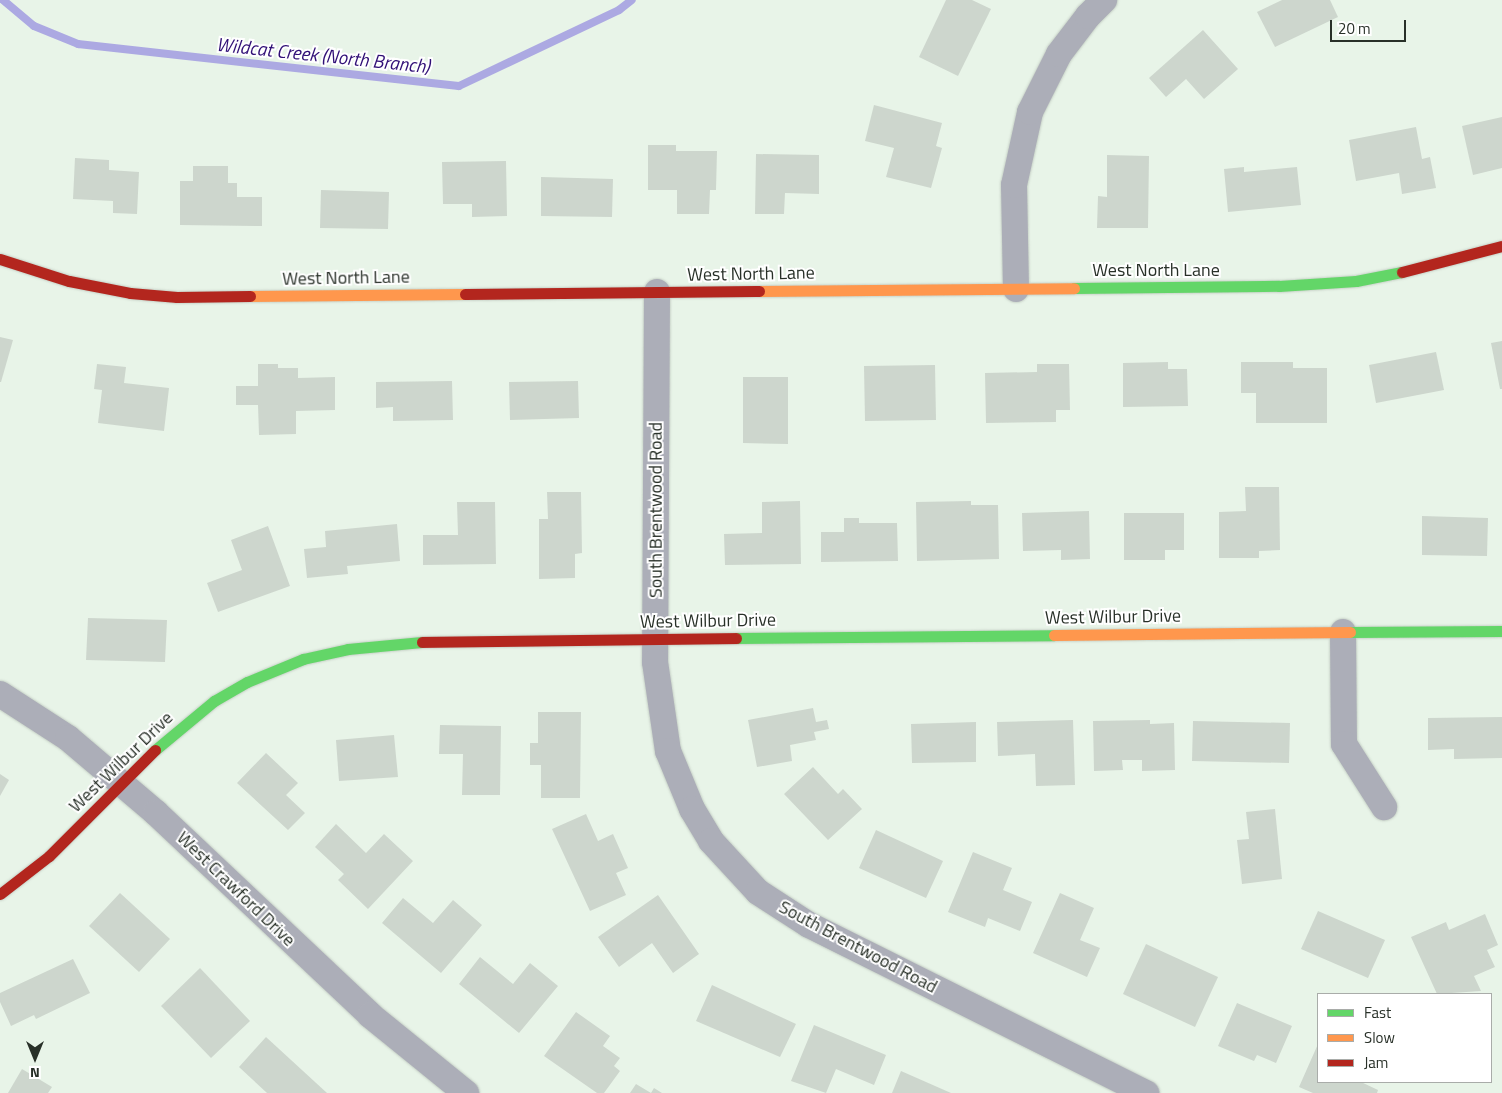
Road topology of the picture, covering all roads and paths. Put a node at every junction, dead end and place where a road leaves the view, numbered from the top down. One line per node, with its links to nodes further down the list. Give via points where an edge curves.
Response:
1 (1104, 0): 4 (street, via 1059,54 1030,112 1014,185)
2 (1502, 246): 4 (street, West North Lane, via 1447,262 1356,281 1280,286)
3 (0, 259): 5 (street, West North Lane, via 68,281 130,293 177,297)
4 (1016, 289): 5 (street, West North Lane)
5 (657, 292): 8 (street, South Brentwood Road)
6 (1502, 631): 7 (street, West Wilbur Drive)
7 (1343, 632): 8 (street, West Wilbur Drive); 11 (street, via 1344,744)
8 (656, 639): 10 (street, West Wilbur Drive, via 408,642 348,649 303,659 247,682 214,701 150,754); 14 (street, South Brentwood Road, via 655,662 668,751 692,809 711,841 744,879 809,925)
9 (0, 694): 10 (street, West Crawford Drive, via 68,738)
10 (122, 784): 12 (street, West Wilbur Drive, via 49,856); 13 (street, West Crawford Drive, via 370,1015)
11 (1384, 808)
12 (0, 894)
13 (466, 1093)
14 (1146, 1093)

